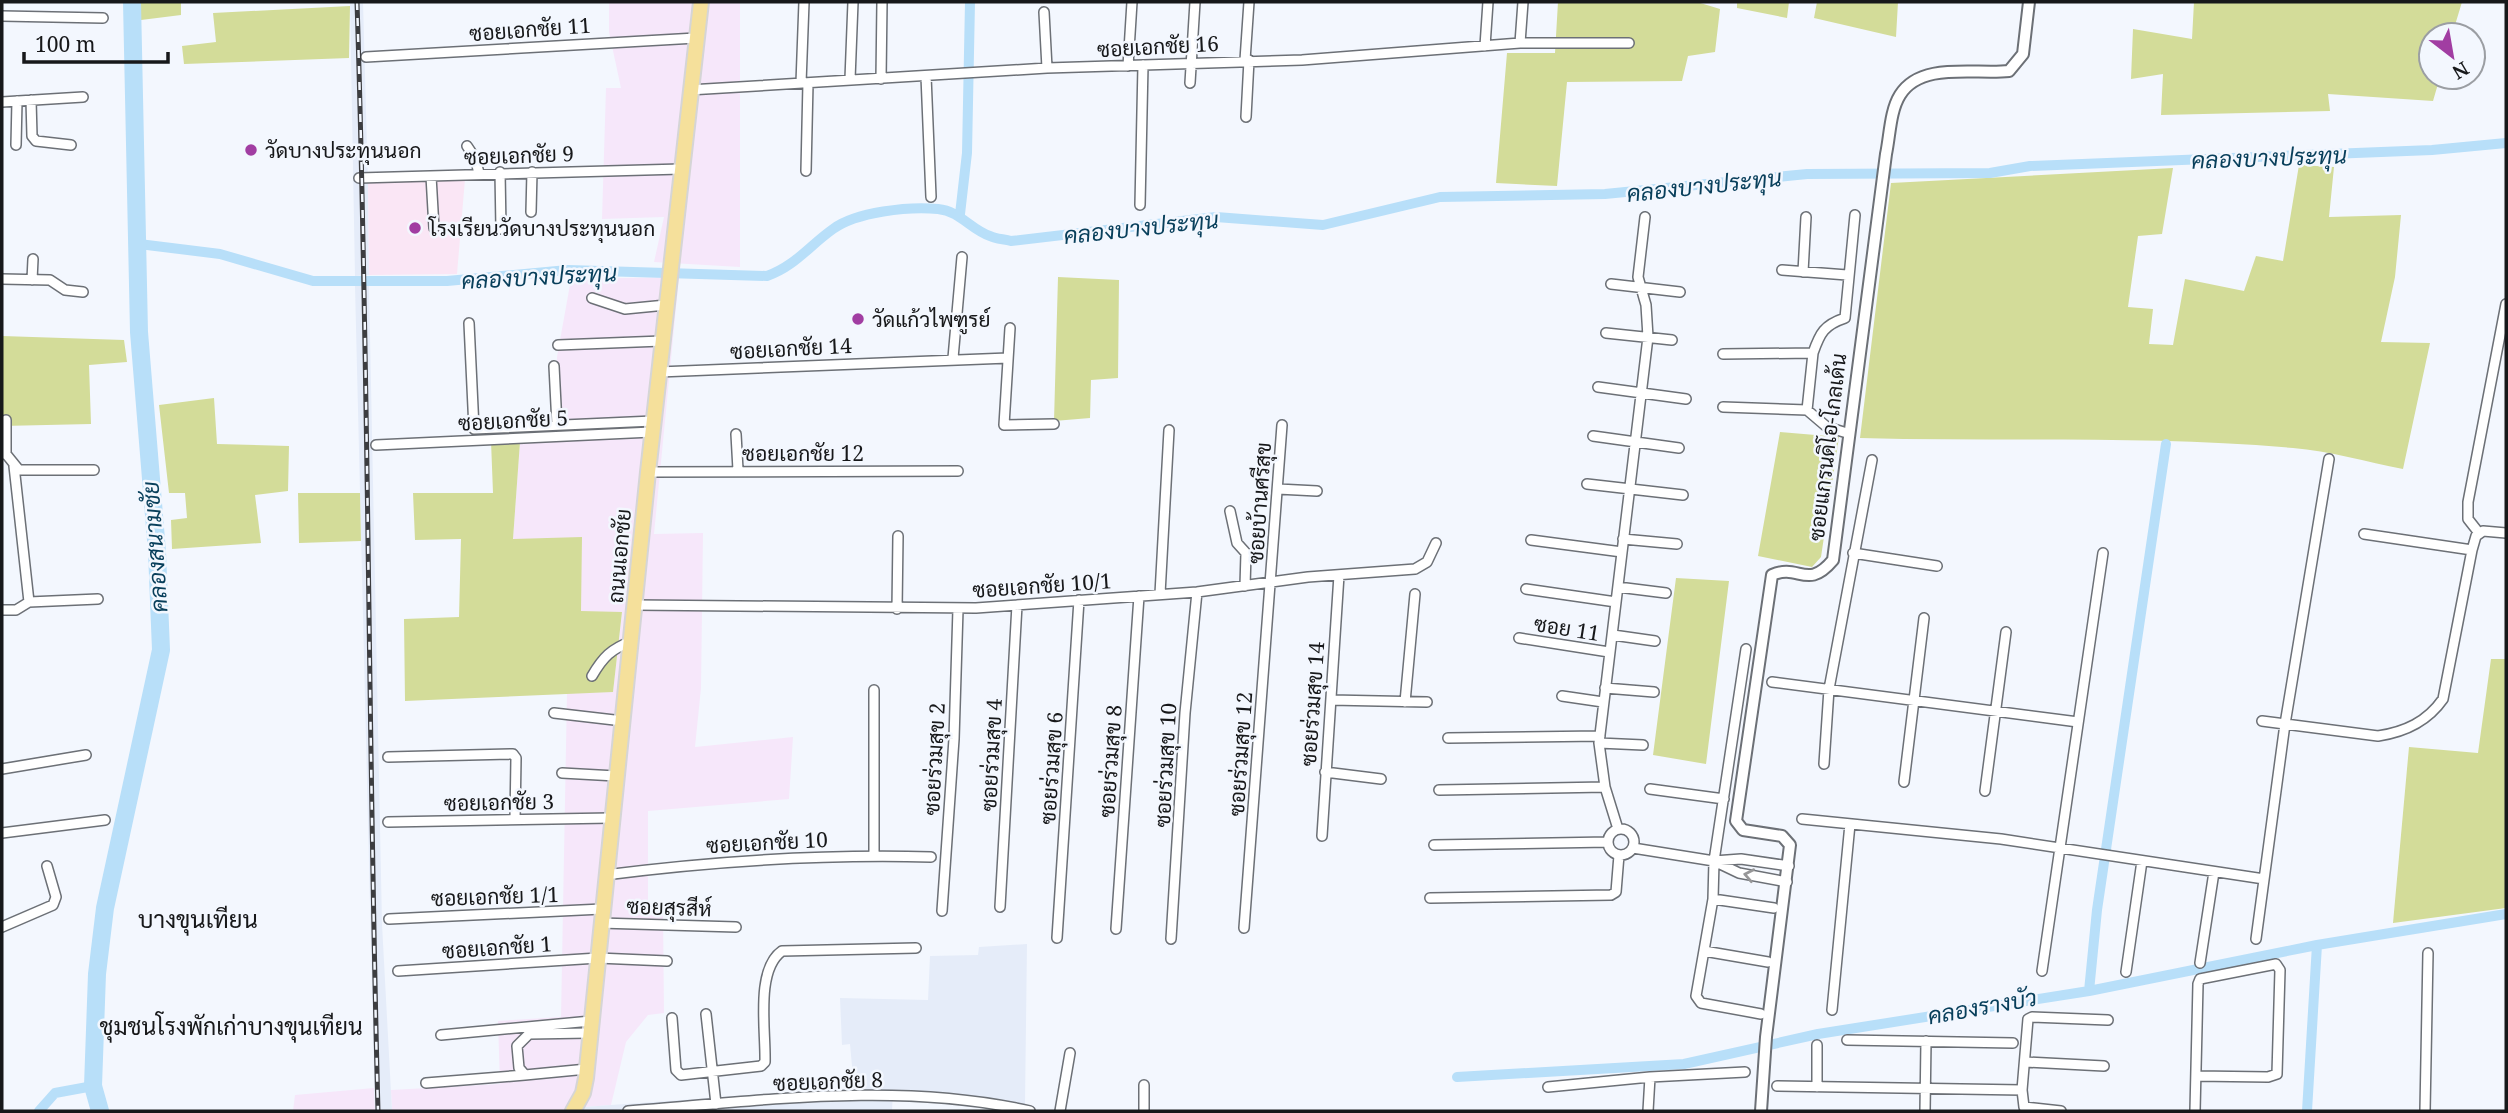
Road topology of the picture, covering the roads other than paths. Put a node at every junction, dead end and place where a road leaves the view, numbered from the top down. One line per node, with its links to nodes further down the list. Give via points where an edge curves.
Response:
1 (701, 2): 14 (main road, ถนนเอกชัย)
2 (804, 2): 27 (street)
3 (853, 2): 25 (street)
4 (882, 2): 26 (street)
5 (1132, 2): 22 (street)
6 (1195, 2): 20 (street)
7 (1249, 2): 19 (street)
8 (1488, 2): 17 (street)
9 (1523, 2): 15 (street)
10 (2029, 2): 91 (street, ซอยแกรนดิโอ-โกลเด้น, via 2023,54 2009,71 1931,74 1908,85 1895,106)
11 (1044, 12): 23 (street)
12 (2, 16): 13 (street)
13 (103, 18)
14 (696, 38): 18 (street, ซอยเอกชัย 11); 29 (main road, ถนนเอกชัย)
15 (1520, 43): 16 (street, ซอยเอกชัย 16); 17 (street, ซอยเอกชัย 16)
16 (1629, 43)
17 (1485, 46): 19 (street, ซอยเอกชัย 16)
18 (366, 57)
19 (1247, 60): 20 (street, ซอยเอกชัย 16); 34 (street)
20 (1192, 62): 21 (street, ซอยเอกชัย 16); 28 (street)
21 (1143, 65): 22 (street, ซอยเอกชัย 16); 46 (street)
22 (1128, 66): 23 (street, ซอยเอกชัย 16)
23 (1047, 68): 24 (street, ซอยเอกชัย 16)
24 (926, 76): 26 (street, ซอยเอกชัย 16); 45 (street)
25 (850, 79): 26 (street, ซอยเอกชัย 16); 27 (street, ซอยเอกชัย 16)
26 (881, 79)
27 (805, 83): 29 (street, ซอยเอกชัย 16); 39 (street)
28 (1190, 83)
29 (690, 90): 38 (main road, ถนนเอกชัย)
30 (83, 97): 31 (street)
31 (31, 100): 32 (street); 36 (street, via 36,141)
32 (17, 101): 33 (street); 35 (street)
33 (2, 102)
34 (1245, 117)
35 (16, 145)
36 (71, 145)
37 (467, 146): 42 (street)
38 (681, 169): 41 (street, ซอยเอกชัย 9); 66 (main road, ถนนเอกชัย)
39 (806, 171)
40 (500, 172): 41 (street, ซอยเอกชัย 9); 42 (street, ซอยเอกชัย 9); 52 (street)
41 (532, 172): 47 (street)
42 (479, 173): 43 (street, ซอยเอกชัย 9)
43 (431, 176): 44 (street, ซอยเอกชัย 9); 51 (street)
44 (359, 178)
45 (931, 197)
46 (1140, 205)
47 (531, 212)
48 (1855, 215): 57 (street)
49 (1645, 217): 61 (street)
50 (1805, 217): 56 (street)
51 (434, 229)
52 (501, 229)
53 (962, 257): 76 (street)
54 (33, 259): 59 (street)
55 (1782, 271): 56 (street)
56 (1803, 272): 57 (street)
57 (1847, 275): 74 (street, via 1845,318 1821,331)
58 (2, 279): 59 (street)
59 (33, 280): 62 (street, via 50,280 65,290)
60 (1611, 284): 61 (street)
61 (1639, 288): 63 (street); 70 (street, via 1646,305)
62 (83, 292)
63 (1680, 292)
64 (592, 298): 66 (street, via 625,309)
65 (2506, 304): 111 (street, via 2468,502 2468,519)
66 (666, 305): 72 (main road, ถนนเอกชัย)
67 (469, 323): 87 (street, via 474,429)
68 (1010, 328): 77 (street)
69 (1606, 334): 70 (street)
70 (1648, 337): 71 (street); 81 (street)
71 (1672, 340)
72 (662, 341): 73 (street); 79 (main road, ถนนเอกชัย)
73 (558, 345)
74 (1813, 353): 75 (street); 84 (street)
75 (1723, 354)
76 (953, 358): 77 (street, ซอยเอกชัย 14); 79 (street, ซอยเอกชัย 14)
77 (1008, 358): 86 (street, via 1003,425)
78 (554, 366): 87 (street)
79 (659, 372): 89 (main road, ถนนเอกชัย)
80 (1598, 387): 81 (street)
81 (1639, 392): 82 (street); 94 (street)
82 (1686, 399)
83 (1723, 407): 84 (street)
84 (1807, 410): 91 (street, via 1827,427)
85 (6, 420): 97 (street)
86 (1054, 424)
87 (557, 425): 89 (street)
88 (1282, 425): 106 (street, ซอยบ้านศรีสุข)
89 (653, 426): 95 (street, ซอยเอกชัย 5); 104 (main road, ถนนเอกชัย)
90 (1170, 430): 131 (street)
91 (1847, 433): 205 (street, ซอยแกรนดิโอ-โกลเด้น, via 1833,560 1822,573 1812,576 1772,575 1736,821 1743,830 1785,838 1790,845)
92 (736, 434): 102 (street)
93 (1593, 436): 94 (street)
94 (1633, 441): 96 (street); 107 (street)
95 (376, 445)
96 (1679, 447)
97 (4, 454): 100 (street)
98 (2329, 459): 168 (street)
99 (1872, 460): 121 (street)
100 (14, 466): 101 (street, via 19,470); 136 (street)
101 (94, 470)
102 (738, 470): 103 (street, ซอยเอกชัย 12); 104 (street, ซอยเอกชัย 12)
103 (958, 471)
104 (648, 472): 139 (main road, ถนนเอกชัย)
105 (1587, 484): 107 (street)
106 (1278, 489): 108 (street); 125 (street, ซอยบ้านศรีสุข)
107 (1628, 489): 109 (street); 115 (street)
108 (1317, 491)
109 (1683, 495)
110 (1230, 511): 126 (street, via 1237,543 1246,553)
111 (2479, 533): 112 (street); 119 (street)
112 (2506, 533)
113 (2364, 534): 119 (street)
114 (898, 536): 141 (street)
115 (1623, 539): 118 (street); 120 (street)
116 (1531, 540): 120 (street)
117 (1436, 543): 124 (street, ซอยเอกชัย 10/1, via 1427,562 1415,569)
118 (1677, 544)
119 (2472, 550): 168 (street, via 2443,699 2432,715 2396,734 2378,736)
120 (1622, 552): 127 (street)
121 (1853, 553): 123 (street); 154 (street)
122 (2103, 553): 167 (street)
123 (1937, 566)
124 (1339, 575): 125 (street, ซอยเอกชัย 10/1); 158 (street, ซอยร่วมสุข 14)
125 (1271, 583): 126 (street, ซอยเอกชัย 10/1); 219 (street, ซอยร่วมสุข 12)
126 (1245, 586): 129 (street, ซอยเอกชัย 10/1)
127 (1618, 587): 130 (street); 137 (street)
128 (1526, 589): 137 (street)
129 (1196, 592): 131 (street, ซอยเอกชัย 10/1); 222 (street, ซอยร่วมสุข 10)
130 (1666, 593)
131 (1160, 594): 133 (street, ซอยเอกชัย 10/1)
132 (1415, 594): 160 (street)
133 (1139, 596): 135 (street, ซอยเอกชัย 10/1); 220 (street, ซอยร่วมสุข 8)
134 (98, 599): 136 (street)
135 (1079, 600): 138 (street, ซอยเอกชัย 10/1); 221 (street, ซอยร่วมสุข 6)
136 (29, 602): 142 (street, via 16,610)
137 (1616, 602): 145 (street)
138 (1017, 605): 140 (street, ซอยเอกชัย 10/1); 212 (street, ซอยร่วมสุข 4)
139 (635, 606): 141 (street, ซอยเอกชัย 10/1); 147 (main road, ถนนเอกชัย)
140 (958, 608): 141 (street, ซอยเอกชัย 10/1); 214 (street, ซอยร่วมสุข 2)
141 (897, 609)
142 (2, 610)
143 (1924, 618): 159 (street)
144 (2006, 632): 163 (street)
145 (1613, 635): 148 (street); 150 (street)
146 (1519, 638): 150 (street, ซอย 11)
147 (632, 641): 151 (street, via 612,649); 165 (main road, ถนนเอกชัย)
148 (1655, 641)
149 (1746, 649): 185 (street)
150 (1609, 652): 153 (street)
151 (592, 676)
152 (1772, 682): 154 (street)
153 (1605, 688): 156 (street); 162 (street)
154 (1829, 688): 159 (street); 174 (street)
155 (874, 690): 199 (street)
156 (1654, 692)
157 (1562, 696): 162 (street)
158 (1331, 701): 160 (street); 176 (street, ซอยร่วมสุข 14)
159 (1914, 701): 163 (street); 180 (street)
160 (1405, 702): 161 (street)
161 (1427, 702)
162 (1604, 702): 170 (street)
163 (1996, 712): 167 (street); 184 (street)
164 (554, 713): 165 (street)
165 (622, 721): 178 (main road, ถนนเอกชัย)
166 (2262, 721): 168 (street)
167 (2078, 722): 198 (street)
168 (2285, 724): 208 (street)
169 (1448, 738): 170 (street)
170 (1599, 739): 171 (street); 181 (street)
171 (1643, 745)
172 (86, 755): 175 (street)
173 (388, 757): 187 (street, via 513,754)
174 (1824, 764)
175 (2, 769)
176 (1325, 772): 179 (street); 194 (street, ซอยร่วมสุข 14)
177 (562, 773): 178 (street)
178 (616, 776): 186 (main road, ถนนเอกชัย)
179 (1381, 779)
180 (1904, 782)
181 (1605, 787): 183 (street); 192 (street)
182 (1650, 789): 185 (street)
183 (1439, 790)
184 (1985, 791)
185 (1724, 799): 202 (street)
186 (611, 818): 187 (street, ซอยเอกชัย 3); 207 (main road, ถนนเอกชัย)
187 (515, 819): 190 (street, ซอยเอกชัย 3)
188 (1802, 819): 191 (street)
189 (104, 820): 193 (street)
190 (388, 822)
191 (1850, 824): 198 (street); 234 (street)
192 (1618, 829): 195 (street); 197 (street, via 1632,834)
193 (2, 833)
194 (1322, 836)
195 (1608, 842): 196 (street); 200 (street)
196 (1434, 845)
197 (1633, 848): 200 (street); 202 (street)
198 (2059, 849): 203 (street); 232 (street)
199 (874, 855): 201 (street, ซอยเอกชัย 10); 207 (street, ซอยเอกชัย 10, via 718,861)
200 (1619, 855): 210 (street, via 1616,892 1611,895)
201 (931, 857)
202 (1714, 861): 205 (street, via 1741,859); 209 (street, one-way to 202, via 1739,873); 211 (street)
203 (2142, 861): 206 (street); 233 (street)
204 (47, 866): 217 (street, via 56,897 53,905)
205 (1789, 866): 209 (street, ซอยแกรนดิโอ-โกลเด้น)
206 (2214, 872): 208 (street); 230 (street)
207 (605, 875): 215 (main road, ถนนเอกชัย)
208 (2264, 879): 223 (street)
209 (1787, 882): 269 (street, ซอยแกรนดิโอ-โกลเด้น)
210 (1430, 898)
211 (1713, 899): 213 (street); 225 (street)
212 (1000, 907)
213 (1774, 908)
214 (942, 911)
215 (601, 916): 216 (street, ซอยเอกชัย 1/1); 218 (street, ซอยสุรสีห์); 227 (main road, ถนนเอกชัย)
216 (389, 919)
217 (2, 927)
218 (736, 927)
219 (1244, 928)
220 (1116, 929)
221 (1057, 938)
222 (1171, 939)
223 (2256, 939)
224 (916, 948): 250 (street, via 782,951 769,965 763,1014 764,1064)
225 (1704, 951): 229 (street); 236 (street, via 1697,1001)
226 (2428, 953): 273 (street)
227 (598, 958): 228 (street, ซอยเอกชัย 1); 231 (street, ซอยเอกชัย 1); 239 (main road, ถนนเอกชัย)
228 (667, 961)
229 (1768, 962)
230 (2200, 963)
231 (398, 971)
232 (2042, 971)
233 (2126, 972)
234 (1832, 1010)
235 (706, 1014): 250 (street)
236 (1761, 1014)
237 (672, 1018): 250 (street, via 676,1070 685,1076)
238 (2108, 1020): 246 (street, via 2029,1017)
239 (590, 1027): 240 (street); 248 (main road, ถนนเอกชัย); 251 (street, via 522,1038 517,1046 519,1068)
240 (441, 1035)
241 (1847, 1040): 242 (street)
242 (1926, 1041): 243 (street); 259 (street)
243 (2013, 1043)
244 (1817, 1045): 258 (street)
245 (1070, 1054): 266 (street)
246 (2026, 1062): 247 (street); 260 (street)
247 (2104, 1066)
248 (587, 1069): 251 (street); 263 (main road, ถนนเอกชัย, via 583,1093)
249 (1745, 1072): 253 (street)
250 (713, 1073): 261 (street)
251 (525, 1075): 254 (street)
252 (2196, 1076): 252 (street, via 2277,1074 2280,970 2276,964 2200,979); 272 (street)
253 (1650, 1077): 257 (street); 268 (street)
254 (426, 1083)
255 (1144, 1085): 267 (street)
256 (1777, 1086): 258 (street)
257 (1548, 1087)
258 (1817, 1087): 259 (street)
259 (1925, 1088): 260 (street); 270 (street)
260 (2022, 1090): 271 (street, via 2025,1108)
261 (716, 1104): 262 (street, ซอยเอกชัย 8); 265 (street, ซอยเอกชัย 8, via 894,1096)
262 (678, 1109): 264 (street, ซอยเอกชัย 8)
263 (572, 1111)
264 (628, 1111)
265 (1023, 1111)
266 (1060, 1111)
267 (1144, 1111)
268 (1648, 1111)
269 (1761, 1111)
270 (1925, 1111)
271 (2060, 1111)
272 (2195, 1111)
273 (2425, 1111)

